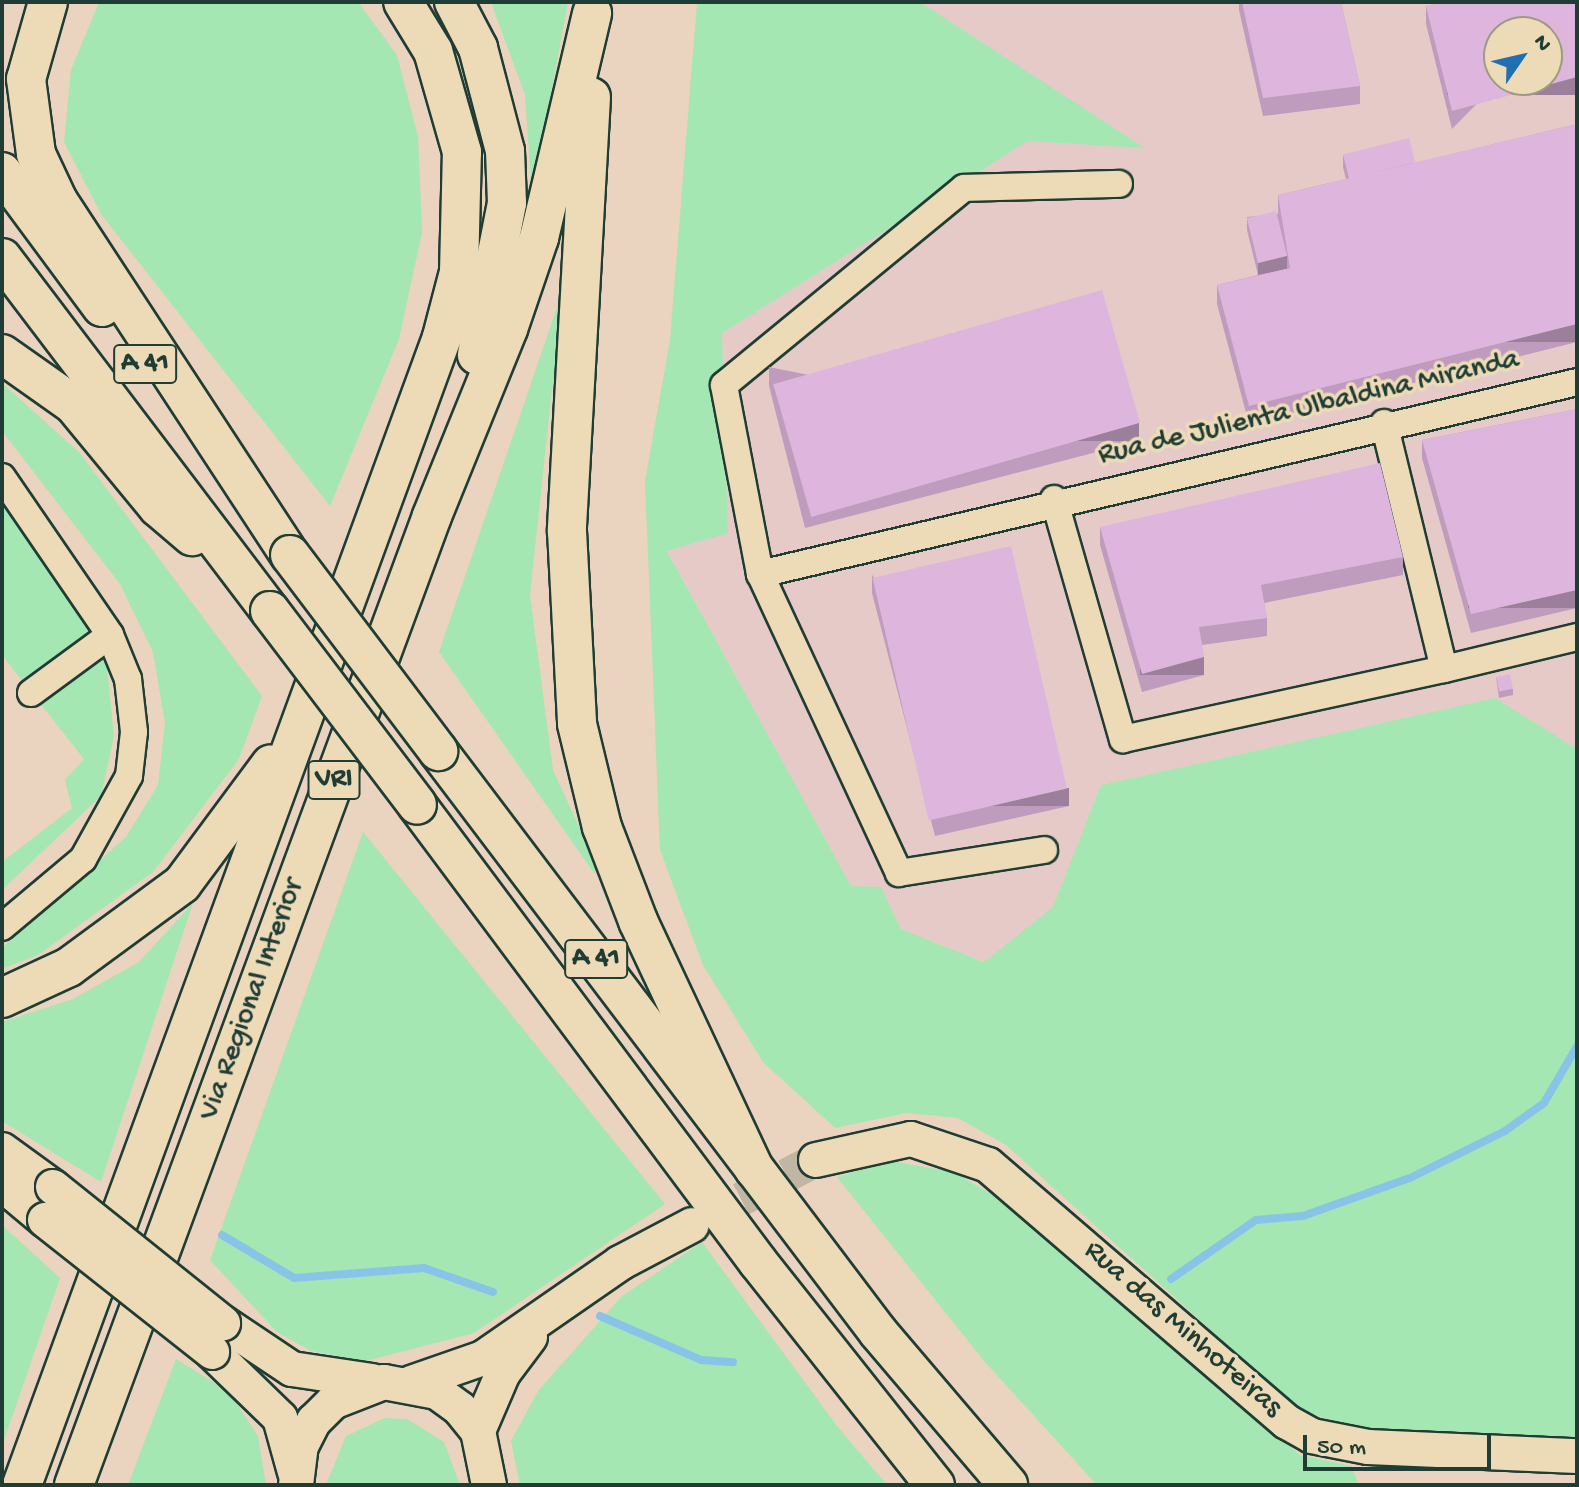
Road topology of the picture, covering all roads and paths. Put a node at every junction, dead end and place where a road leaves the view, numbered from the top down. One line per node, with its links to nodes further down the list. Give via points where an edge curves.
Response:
1 (48, 2): 14 (highway, via 26,79 36,154 58,201)
2 (403, 2): 21 (highway, via 433,51 462,152 459,272 442,337)
3 (454, 2): 13 (highway, via 494,99 507,203 476,359)
4 (592, 7): 13 (highway, via 539,238); 27 (highway, via 589,215 567,531 577,724 602,827 638,921)
5 (2, 172): 14 (highway, A 41)
6 (1119, 184): 15 (street, via 964,188 724,385)
7 (2, 258): 16 (highway, A 41)
8 (2, 354): 16 (highway, via 73,404 158,507)
9 (1577, 382): 10 (street, Rua de Julienta Ulbaldina Miranda)
10 (1384, 423): 12 (street, Rua de Julienta Ulbaldina Miranda); 19 (street)
11 (2, 477): 17 (street)
12 (1054, 499): 15 (street, Rua de Julienta Ulbaldina Miranda); 19 (street, via 1123,739)
13 (432, 516): 38 (highway, Via Regional Interior / VRI)
14 (290, 555): 27 (highway, A 41, bridge)
15 (760, 574): 22 (street, via 899,873)
16 (261, 599): 40 (highway, A 41, bridge, via 758,1262)
17 (110, 635): 20 (street); 23 (street, via 128,679 134,732 129,776 83,859)
18 (1577, 637): 19 (street)
19 (1444, 669)
20 (31, 693)
21 (299, 722): 24 (highway, via 182,884 69,967); 37 (highway)
22 (1044, 850)
23 (2, 927)
24 (2, 998)
25 (2, 1150): 29 (main road)
26 (816, 1160): 35 (main road, Rua das Minhoteiras, via 911,1139 988,1165 1312,1436 1368,1447)
27 (754, 1169): 41 (highway, A 41)
28 (2, 1184): 29 (main road)
29 (49, 1203): 32 (main road, bridge)
30 (692, 1225): 31 (main road, via 620,1263)
31 (544, 1317): 33 (main road, via 483,1358); 34 (main road, via 503,1373)
32 (218, 1338): 33 (main road, via 292,1369); 36 (main road, via 280,1418)
33 (397, 1382): 34 (main road, via 437,1392); 36 (main road, via 333,1402 301,1446)
34 (478, 1431): 39 (main road)
35 (1577, 1456)
36 (296, 1479)
37 (22, 1485)
38 (74, 1485)
39 (489, 1485)
40 (935, 1485)
41 (1008, 1485)

